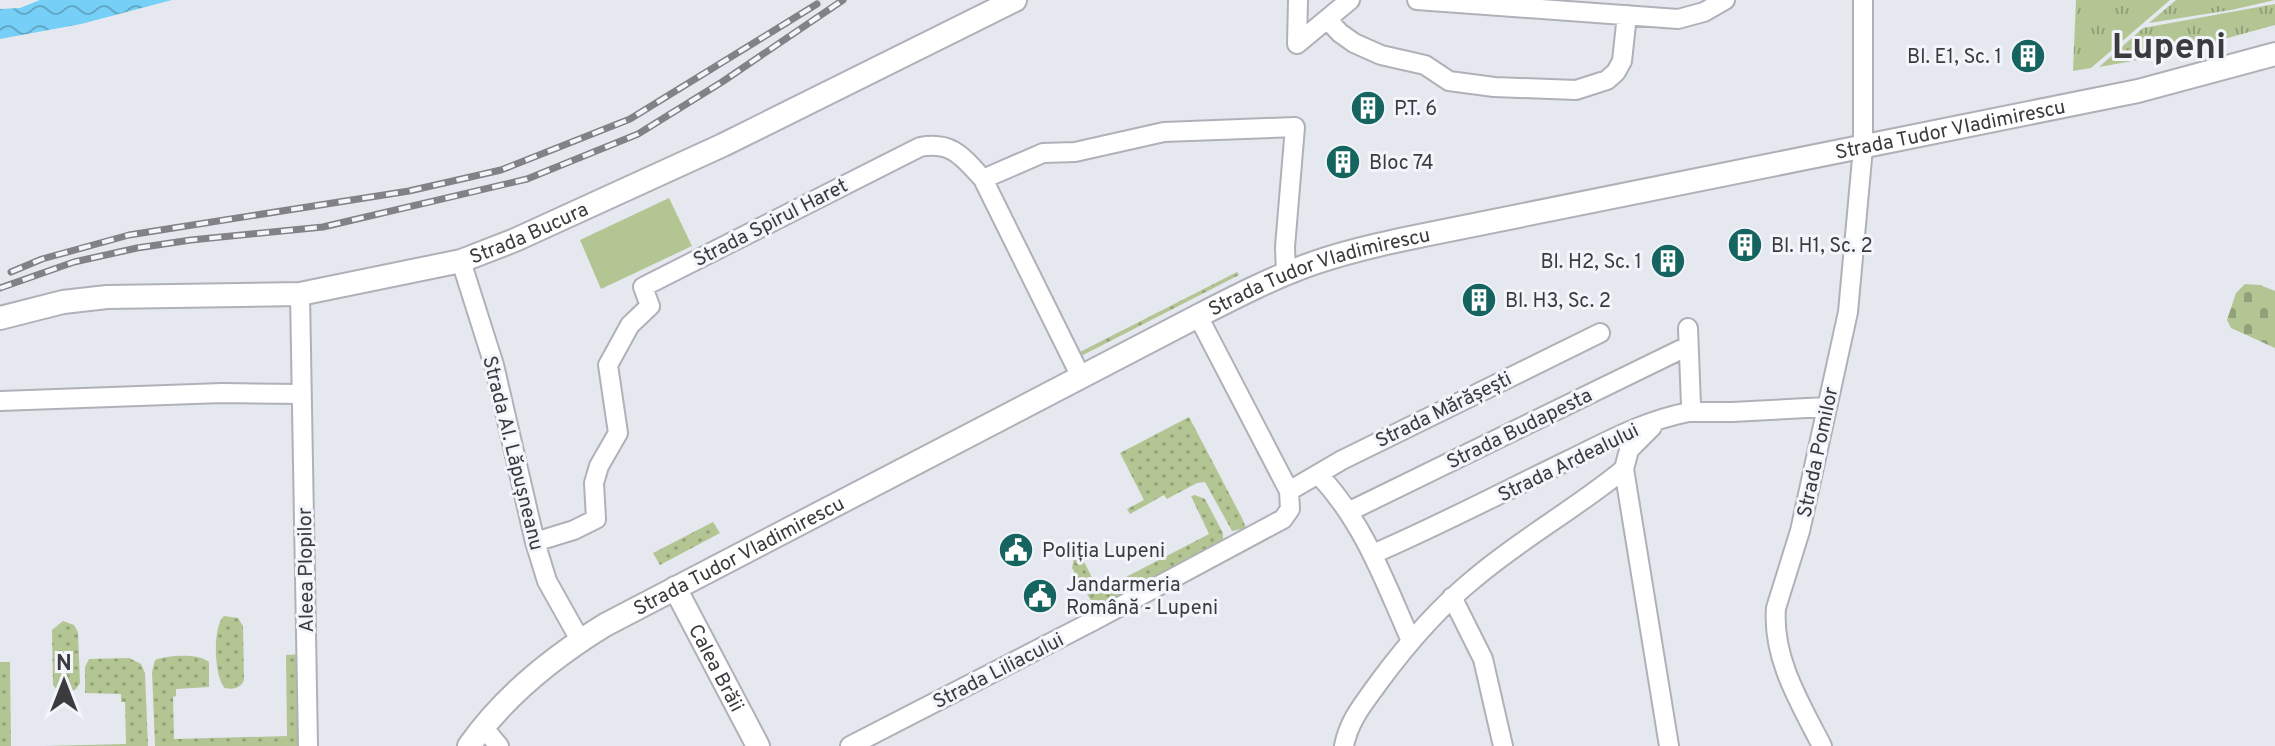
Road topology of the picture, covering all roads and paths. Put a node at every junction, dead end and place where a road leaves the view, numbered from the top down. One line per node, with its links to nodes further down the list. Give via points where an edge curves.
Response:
1 (1015, 0): 13 (main road, Strada Bucura, via 723,145)
2 (1298, 0): 9 (street, via 1297,44)
3 (1350, 0): 9 (street)
4 (1417, 0): 7 (street)
5 (1725, 0): 8 (street, via 1678,19)
6 (1863, 0): 11 (street, Strada Pomilor)
7 (1541, 4): 8 (street)
8 (1627, 15): 9 (street, via 1616,72 1576,90 1449,81 1425,65 1354,43)
9 (1327, 19)
10 (2275, 54): 11 (main road, Strada Tudor Vladimirescu, via 2138,91)
11 (1863, 148): 14 (main road, Strada Tudor Vladimirescu, via 1378,245); 22 (street, Strada Pomilor, via 1848,312)
12 (983, 179): 14 (street, via 1043,153 1075,152 1164,132 1295,127); 19 (street, Strada Spirul Haret); 29 (street, Strada Spirul Haret, via 950,149 920,147 643,287 650,306 630,325 608,365 618,433 594,483 596,519)
13 (461, 261): 15 (main road, Strada Bucura); 29 (street, Strada Al. Lăpușneanu, via 494,365)
14 (1286, 274): 16 (main road, Strada Tudor Vladimirescu)
15 (300, 294): 17 (main road, Strada Bucura, via 107,297); 20 (street, Aleea Plopilor)
16 (1198, 316): 19 (main road, Strada Tudor Vladimirescu); 27 (street)
17 (0, 318)
18 (1600, 333): 26 (street, Strada Mărășești)
19 (1081, 377): 31 (main road, Strada Tudor Vladimirescu)
20 (301, 394): 21 (street); 36 (street, Aleea Plopilor)
21 (0, 401)
22 (1826, 407): 23 (street, Strada Ardealului); 44 (street, Strada Pomilor, via 1775,620 1789,679)
23 (1689, 412): 24 (street, Strada Ardealului); 28 (street, Strada Budapesta, via 1688,337)
24 (1663, 417): 25 (street, via 1629,450); 30 (street, Strada Ardealului)
25 (1624, 469): 32 (street); 43 (street)
26 (1319, 475): 27 (street, Strada Mărășești); 28 (street)
27 (1290, 495): 40 (street, Strada Liliacului, via 1288,513 1275,525)
28 (1350, 511): 30 (street)
29 (535, 542): 33 (street, Strada Al. Lăpușneanu, via 547,581)
30 (1373, 554): 34 (street)
31 (675, 588): 33 (main road, Strada Tudor Vladimirescu); 39 (main road, Calea Brăii)
32 (1452, 597): 34 (street); 42 (street, via 1483,659)
33 (580, 640): 35 (main road, Strada Tudor Vladimirescu, via 529,680)
34 (1411, 641): 41 (street, via 1356,712)
35 (483, 727): 37 (main road, Strada Tudor Vladimirescu); 38 (street)
36 (308, 746)
37 (469, 746)
38 (499, 746)
39 (758, 746)
40 (850, 746)
41 (1344, 746)
42 (1503, 746)
43 (1669, 746)
44 (1822, 746)

